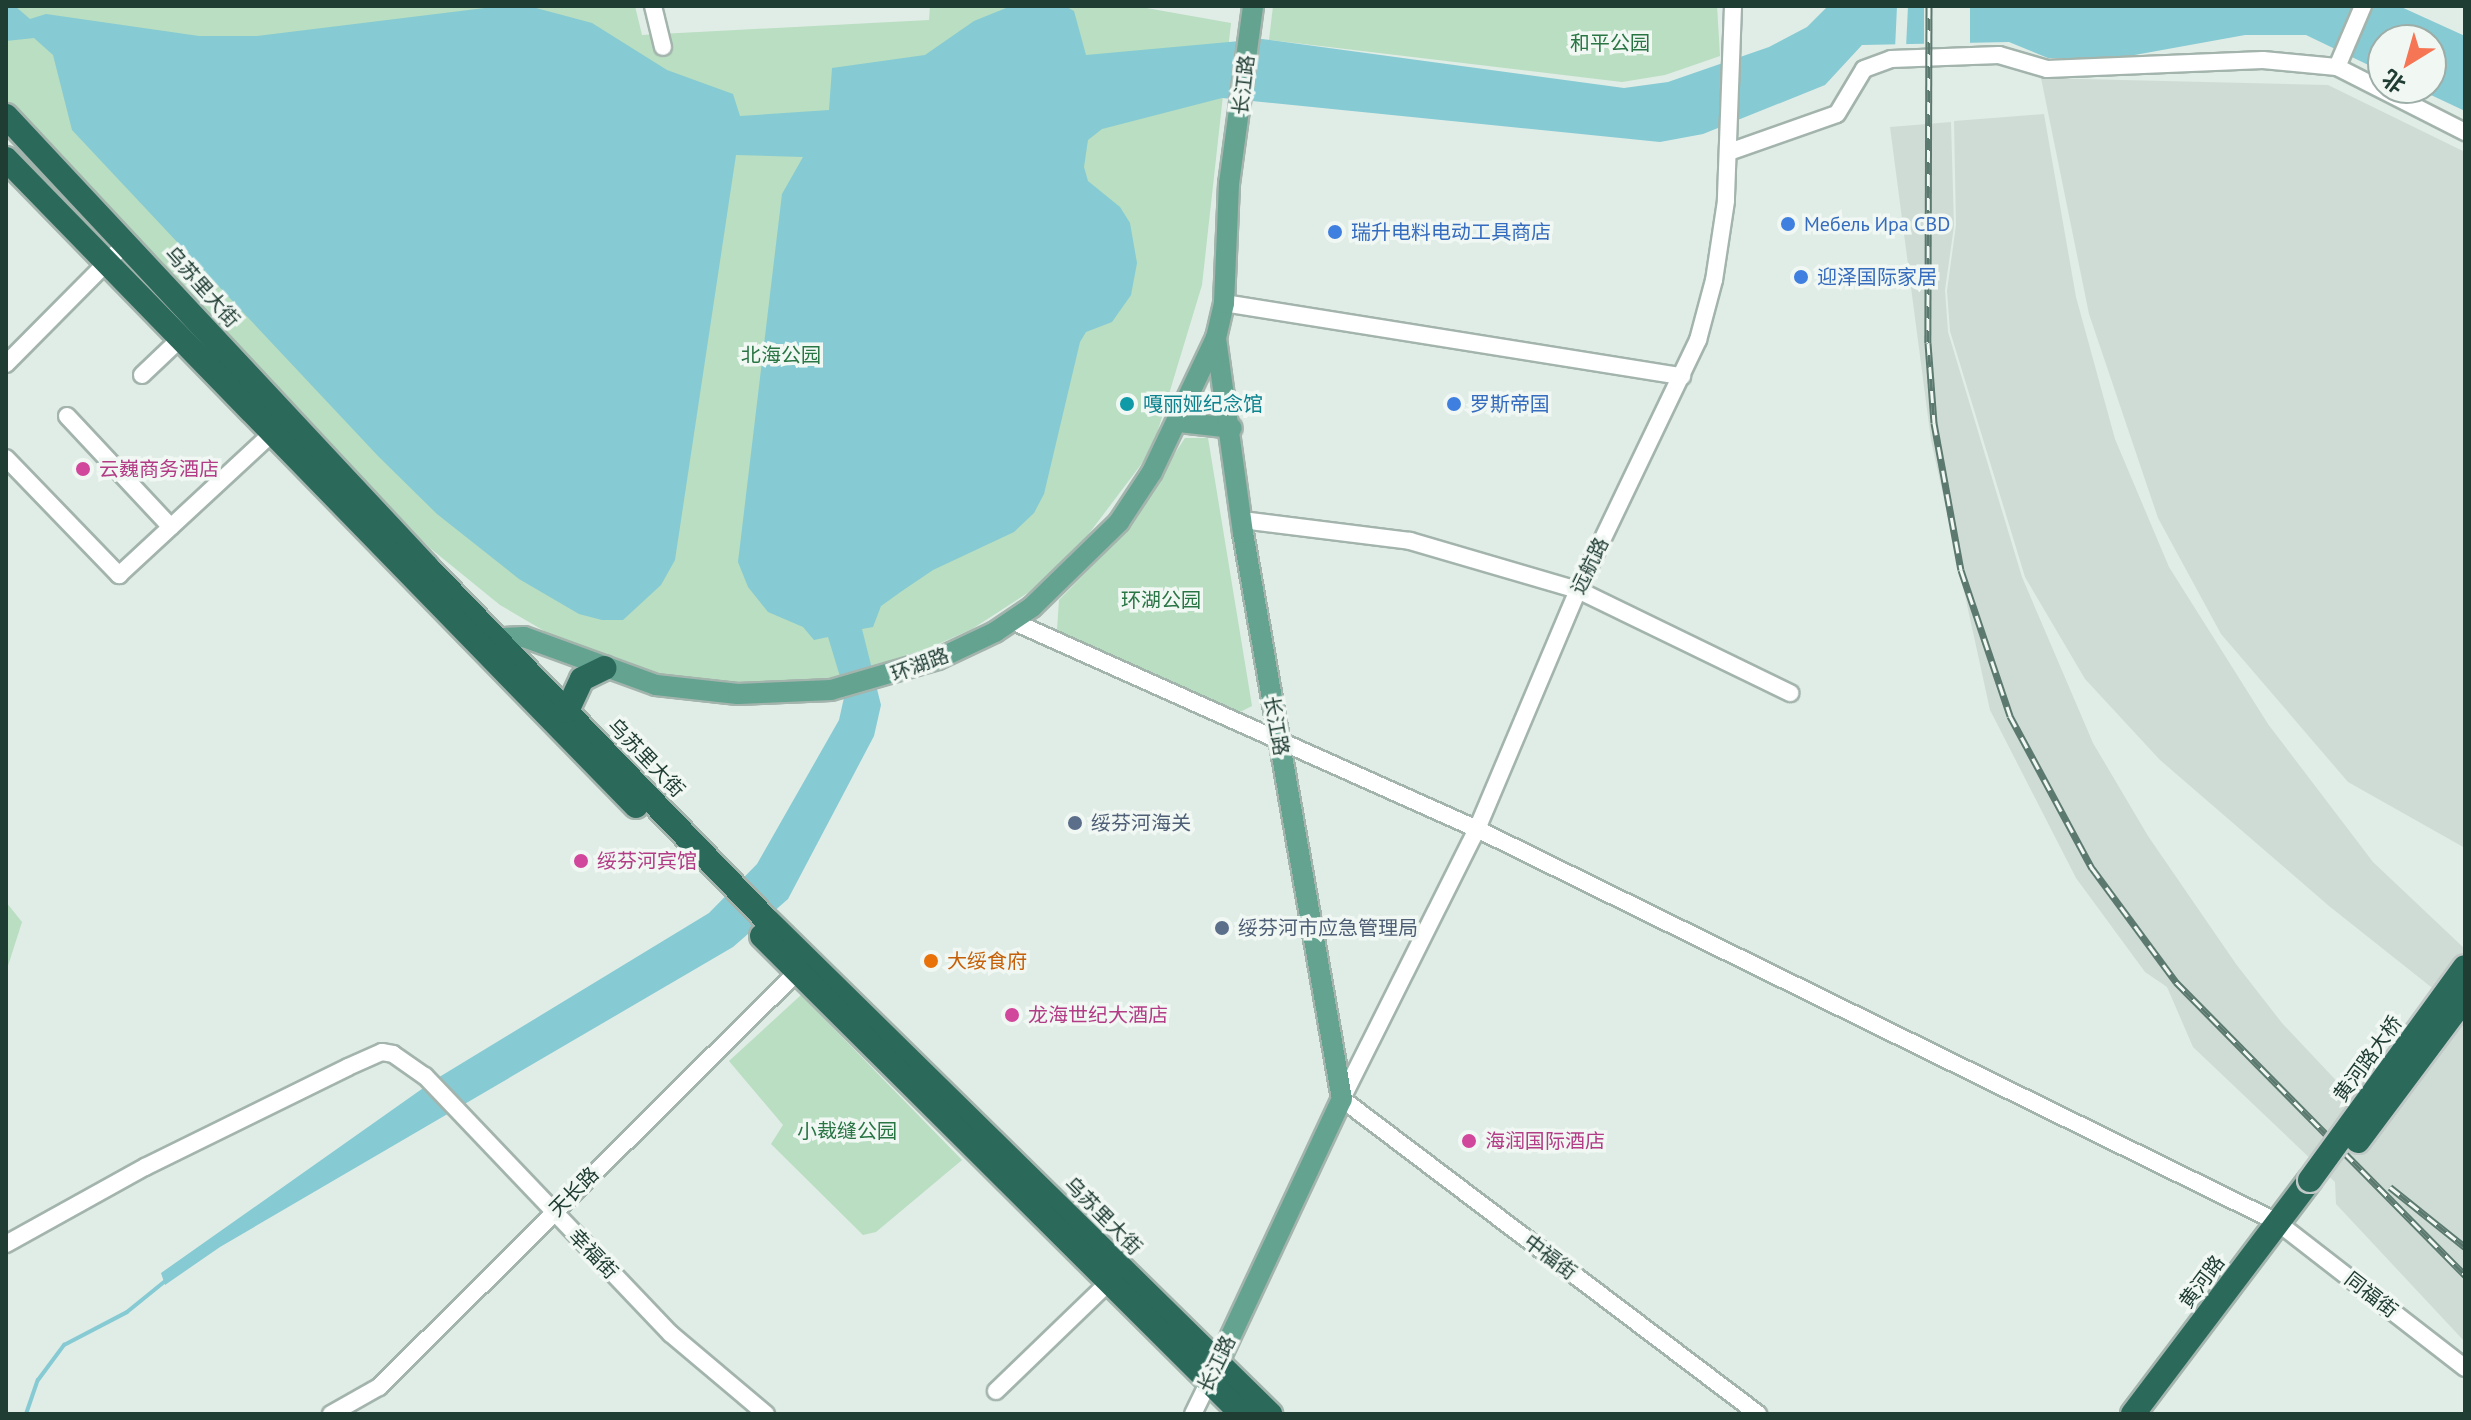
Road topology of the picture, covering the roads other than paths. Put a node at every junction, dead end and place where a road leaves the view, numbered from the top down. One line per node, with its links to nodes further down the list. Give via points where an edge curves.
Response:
1 (653, 6): 5 (street)
2 (1253, 6): 13 (main road, 长江路, via 1229,184)
3 (1733, 6): 9 (street, 远航路)
4 (2363, 6): 6 (street)
5 (663, 47)
6 (2337, 67): 8 (street); 9 (street, via 2263,60 2047,69 1999,55 1891,59 1864,69 1837,114)
7 (6, 116): 11 (highway, 乌苏里大街)
8 (2465, 132)
9 (1729, 152): 18 (street, 远航路, via 1714,280)
10 (6, 159): 12 (highway, 乌苏里大街)
11 (127, 242): 12 (street); 21 (highway, 乌苏里大街)
12 (108, 262): 14 (highway, 乌苏里大街); 16 (street)
13 (1224, 303): 15 (main road, 长江路); 18 (street)
14 (182, 337): 17 (street); 21 (highway, 乌苏里大街)
15 (1216, 338): 20 (main road, 环湖路); 22 (main road, 长江路)
16 (6, 364)
17 (142, 375)
18 (1682, 376): 26 (street, 远航路)
19 (67, 416): 25 (street)
20 (1178, 422): 22 (main road); 27 (main road, 环湖路, via 1119,522 1055,588)
21 (282, 425): 25 (street); 28 (highway, 乌苏里大街)
22 (1232, 428): 24 (main road, 长江路)
23 (6, 458): 25 (street, via 119,575)
24 (1242, 520): 26 (street, via 1410,541); 32 (main road, 长江路)
25 (171, 527)
26 (1578, 590): 30 (street); 33 (street, 远航路)
27 (1012, 621): 29 (main road, 环湖路, via 967,647 888,677 831,690 711,693 656,685); 32 (street, 同福街)
28 (486, 638): 29 (main road, 环湖路, via 524,637); 31 (highway, 乌苏里大街); 34 (highway, 乌苏里大街)
29 (605, 668): 31 (highway, via 582,679)
30 (1790, 693)
31 (567, 711): 34 (highway, 乌苏里大街)
32 (1280, 744): 33 (street, 同福街); 38 (main road, 长江路)
33 (1477, 829): 38 (street, 远航路); 41 (street, 同福街)
34 (732, 894): 35 (highway, 乌苏里大街)
35 (802, 966): 40 (street, 天长路); 43 (highway, 乌苏里大街); 45 (highway, 乌苏里大街)
36 (2465, 967): 39 (highway, 黄河路大桥, bridge)
37 (2465, 998): 39 (highway, 黄河路大桥, bridge)
38 (1342, 1099): 45 (main road, 长江路); 47 (street, 中福街)
39 (2316, 1184): 41 (highway, 黄河路)
40 (554, 1212): 42 (street, 幸福街, via 425,1076 382,1052 119,1181); 48 (street, 天长路, via 379,1387); 49 (street, 幸福街, via 671,1334)
41 (2283, 1226): 44 (street, 同福街); 54 (highway, 黄河路); 55 (highway, 黄河路)
42 (6, 1244)
43 (1109, 1282): 45 (highway, 乌苏里大街); 46 (street)
44 (2465, 1368)
45 (1214, 1372): 50 (street, 长江路); 51 (highway, 乌苏里大街); 52 (highway, 乌苏里大街)
46 (996, 1391)
47 (1737, 1408): 53 (street, 中福街)
48 (331, 1414)
49 (766, 1414)
50 (1193, 1414)
51 (1242, 1414)
52 (1270, 1414)
53 (1758, 1414)
54 (2133, 1414)
55 (2154, 1414)

